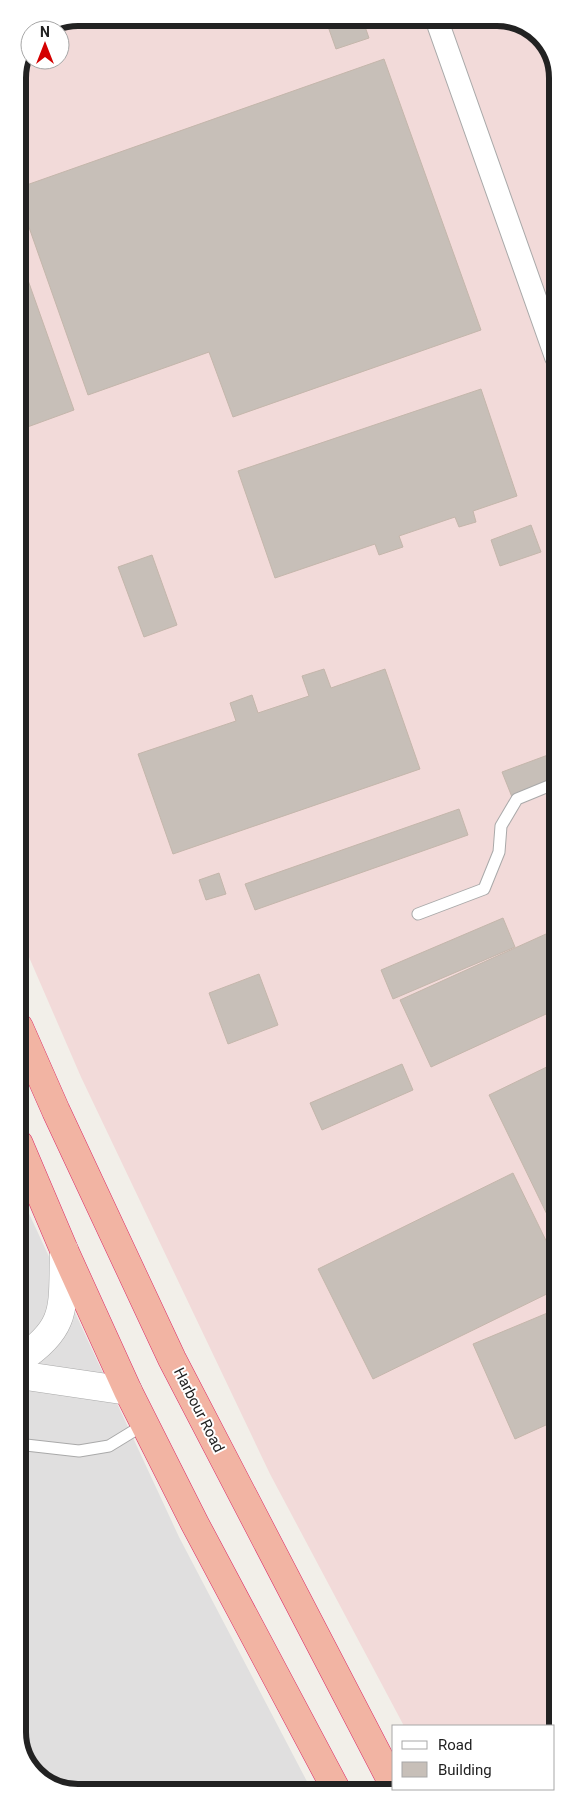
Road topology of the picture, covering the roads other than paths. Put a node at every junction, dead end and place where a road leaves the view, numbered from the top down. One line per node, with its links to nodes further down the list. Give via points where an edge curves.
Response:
1 (439, 26): 2 (street)
2 (549, 337)
3 (549, 786): 4 (lane, via 517,799 502,826 499,852 484,889)
4 (418, 914)
5 (26, 1043): 13 (highway, Harbour Road, via 172,1359)
6 (26, 1160): 7 (highway)
7 (64, 1250): 8 (street, via 62,1308 58,1322 48,1337); 10 (highway)
8 (26, 1355)
9 (26, 1376): 10 (street)
10 (128, 1391): 11 (highway)
11 (145, 1424): 12 (lane, via 109,1446 79,1451); 14 (highway)
12 (26, 1445)
13 (392, 1782)
14 (333, 1784)

